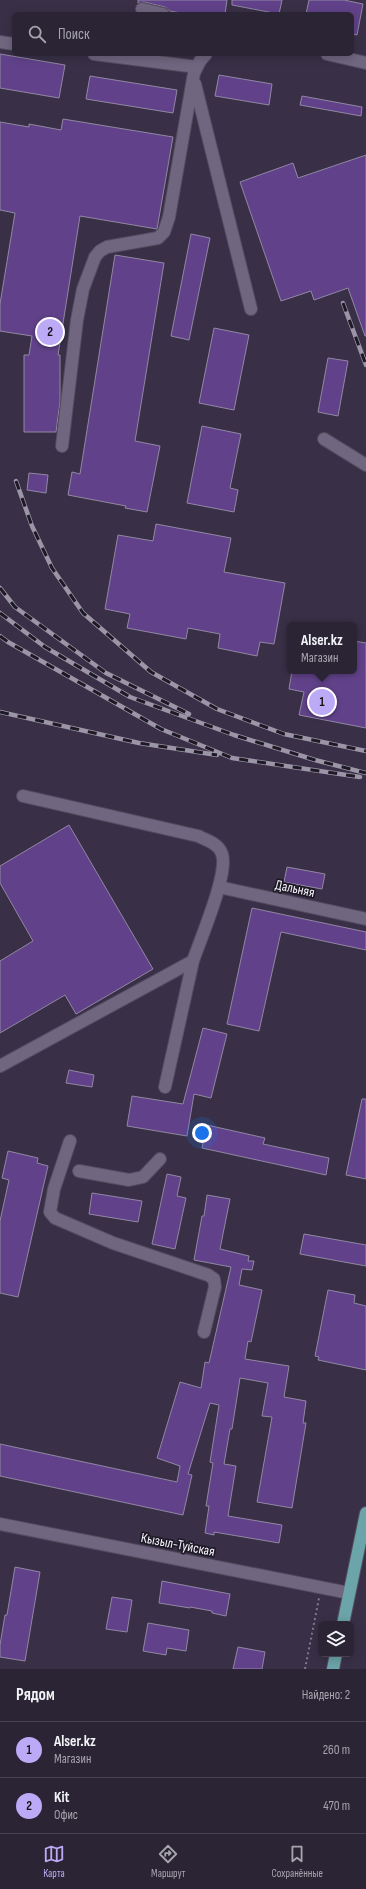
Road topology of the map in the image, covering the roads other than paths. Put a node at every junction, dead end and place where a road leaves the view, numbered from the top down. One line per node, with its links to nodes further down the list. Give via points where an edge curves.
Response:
1 (142, 9): 2 (street)
2 (155, 12)
3 (0, 42): 4 (street)
4 (12, 44)
5 (105, 56): 9 (street)
6 (205, 56): 9 (street)
7 (336, 56): 8 (street)
8 (366, 63)
9 (195, 73): 10 (street); 12 (street, via 169,217 164,232 158,238 107,247 95,257 88,275 78,315)
10 (251, 309)
11 (324, 439): 13 (street)
12 (62, 446)
13 (366, 465)
14 (23, 796): 15 (street, via 208,840 217,846 222,854 224,864)
15 (219, 887): 16 (street, Дальняя); 17 (street)
16 (366, 919)
17 (193, 961): 18 (street); 19 (street)
18 (0, 1066)
19 (166, 1088)
20 (70, 1141): 23 (street, via 54,1188 50,1212 55,1218 114,1243 214,1279 215,1287)
21 (160, 1159): 22 (street, via 143,1177 129,1180)
22 (79, 1171)
23 (204, 1332)
24 (366, 1513): 26 (main road)
25 (0, 1524): 26 (street, Кызыл-Туйская)
26 (349, 1593): 27 (main road)
27 (344, 1621)
28 (335, 1657): 29 (main road)
29 (333, 1669)

